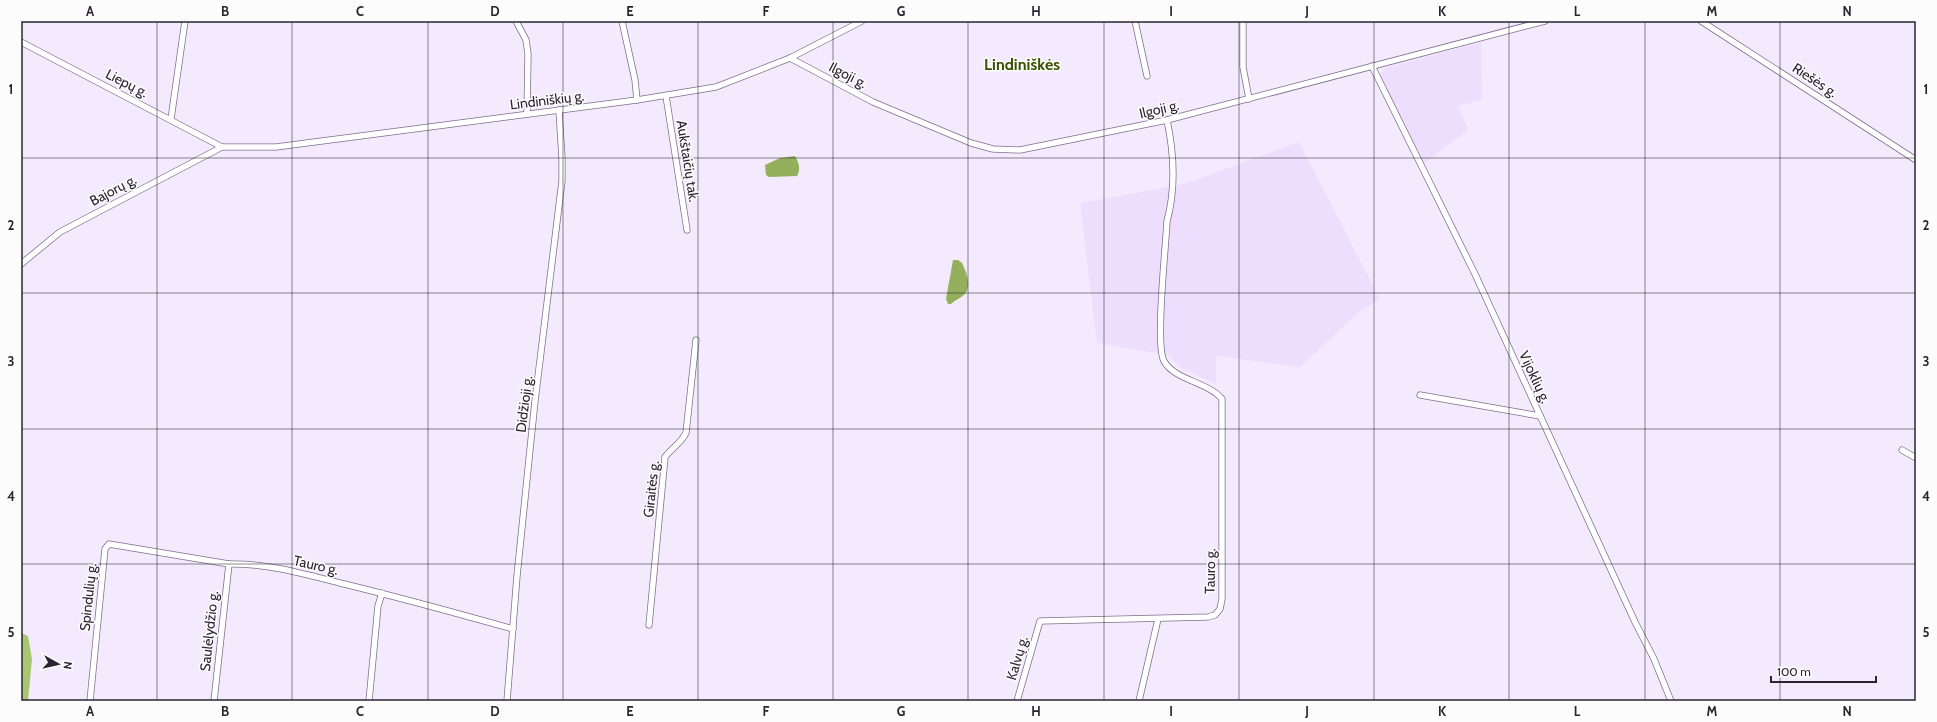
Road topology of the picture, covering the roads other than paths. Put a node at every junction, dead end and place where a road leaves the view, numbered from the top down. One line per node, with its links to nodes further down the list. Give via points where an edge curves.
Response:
1 (185, 21): 18 (street)
2 (516, 21): 17 (street, via 526,40 528,54)
3 (622, 21): 15 (street)
4 (862, 21): 10 (street, Lindiniškių g.)
5 (1135, 21): 12 (street)
6 (1243, 21): 14 (street, via 1243,67)
7 (1545, 21): 11 (street, Ilgoji g.)
8 (1701, 21): 21 (street, Riešės g.)
9 (21, 42): 18 (street, Liepų g.)
10 (790, 58): 13 (street, Lindiniškių g., via 716,87); 19 (street, Ilgoji g., via 873,102 971,143 993,149 1020,150)
11 (1372, 66): 14 (street, Ilgoji g.); 26 (street, Vijoklių g., via 1467,257)
12 (1147, 76)
13 (666, 96): 15 (street, Lindiniškių g.); 22 (street, Aukštaičių tak.)
14 (1249, 99): 19 (street, Ilgoji g.)
15 (637, 100): 16 (street, Lindiniškių g.)
16 (559, 110): 17 (street, Lindiniškių g.); 35 (street, Didžioji g., via 562,181 535,401)
17 (527, 114): 20 (street, Lindiniškių g., via 276,147)
18 (171, 119): 20 (street, Liepų g.)
19 (1167, 120): 32 (street, Tauro g., via 1174,182 1167,220 1163,280 1160,335 1163,361 1173,371 1215,391 1222,399 1223,552 1222,600 1215,615)
20 (222, 147): 23 (street, Bajorų g., via 60,232)
21 (1916, 160)
22 (687, 230)
23 (21, 264)
24 (696, 340): 34 (street, Giraitės g., via 686,433 665,457)
25 (1420, 395): 26 (street)
26 (1540, 416): 42 (street, Vijoklių g., via 1654,659)
27 (1902, 450): 28 (street)
28 (1916, 458)
29 (109, 544): 30 (street, Tauro g.); 36 (street, Spindulių g., via 105,549)
30 (229, 564): 31 (street, Tauro g., via 295,572); 37 (street, Saulėlydžio g.)
31 (382, 593): 35 (street, Tauro g.); 38 (street, via 378,606)
32 (1158, 619): 33 (street, Tauro g.); 41 (street)
33 (1040, 621): 40 (street, Kalvų g.)
34 (649, 625)
35 (513, 629): 39 (street, Didžioji g.)
36 (90, 701)
37 (214, 701)
38 (369, 701)
39 (507, 701)
40 (1017, 701)
41 (1140, 701)
42 (1671, 701)

